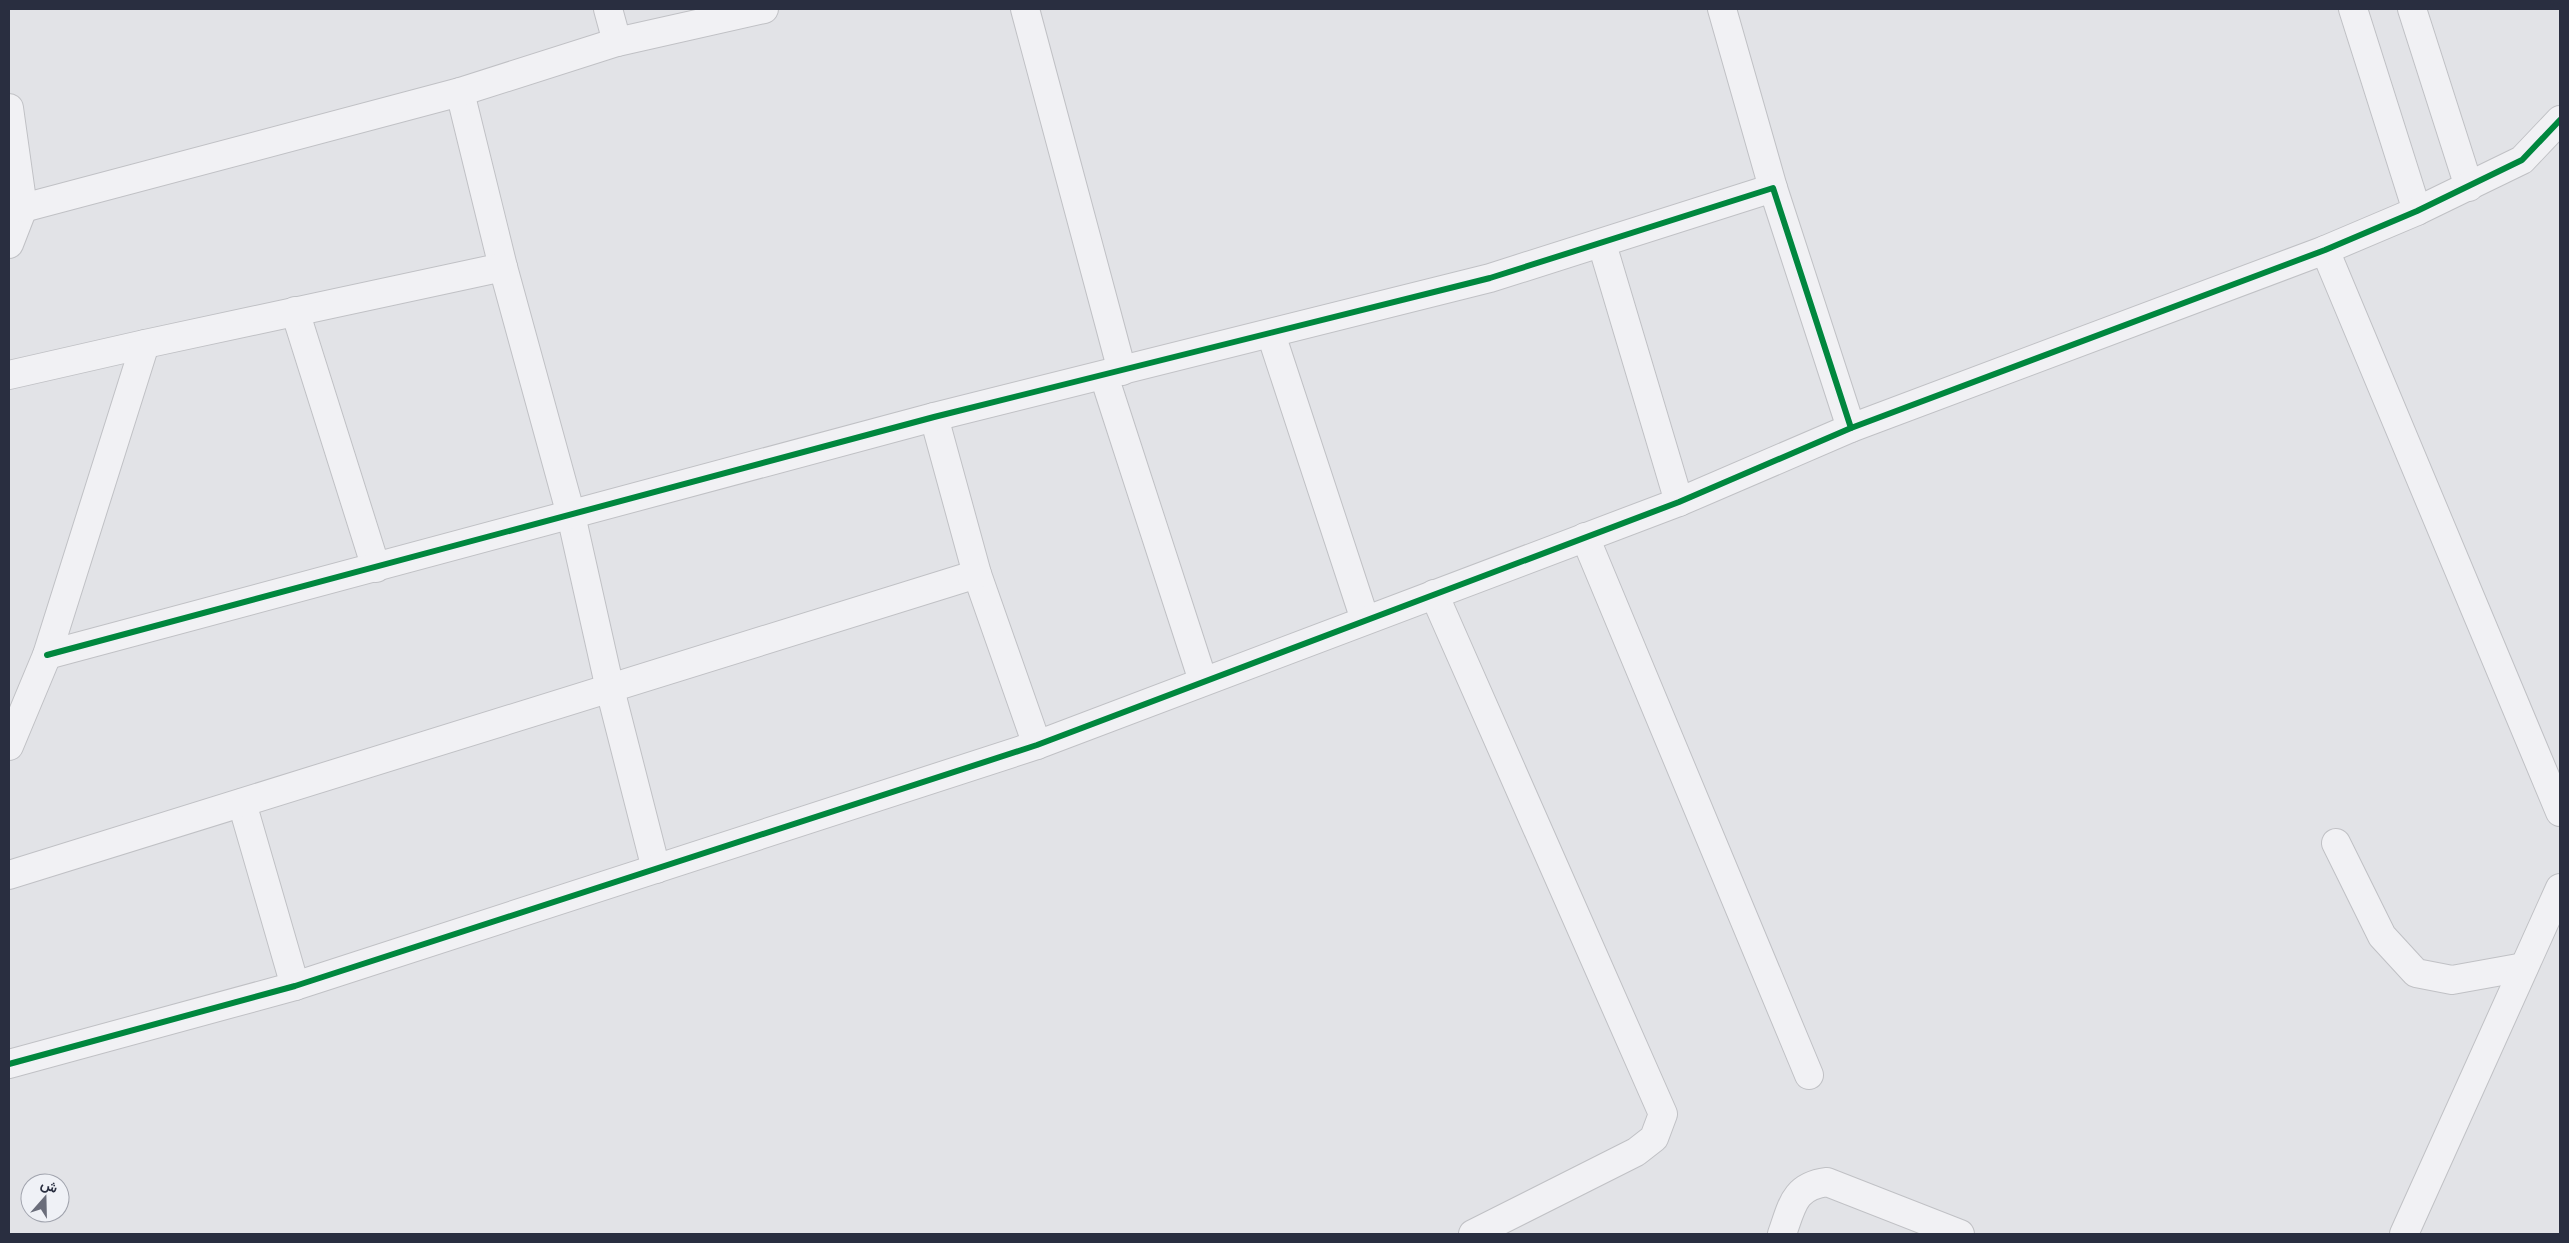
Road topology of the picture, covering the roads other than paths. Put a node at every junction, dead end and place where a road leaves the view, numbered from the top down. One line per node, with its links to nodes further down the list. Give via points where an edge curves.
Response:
1 (608, 9): 7 (street)
2 (764, 9): 7 (street)
3 (1025, 9): 22 (street)
4 (1722, 9): 12 (street)
5 (2353, 9): 14 (street)
6 (2412, 9): 11 (street)
7 (617, 42): 8 (street)
8 (460, 92): 13 (street); 18 (street)
9 (9, 108): 13 (street)
10 (2560, 120): 11 (street, via 2522,160)
11 (2470, 187): 14 (street)
12 (1773, 188): 16 (street); 25 (street)
13 (23, 208): 15 (street)
14 (2417, 212): 17 (street)
15 (9, 244)
16 (1602, 244): 20 (street, via 1490,278); 26 (street)
17 (2325, 250): 25 (street); 39 (street)
18 (503, 268): 19 (street); 27 (street)
19 (295, 311): 21 (street); 29 (street)
20 (1271, 334): 22 (street); 32 (street)
21 (145, 344): 23 (street); 33 (street)
22 (1113, 373): 24 (street); 34 (street)
23 (9, 375)
24 (934, 417): 27 (street); 30 (street)
25 (1851, 428): 26 (street)
26 (1679, 502): 28 (street)
27 (571, 515): 29 (street); 35 (street)
28 (1585, 537): 31 (street); 47 (street)
29 (376, 568): 33 (street)
30 (977, 574): 35 (street); 36 (street)
31 (1434, 594): 32 (street); 48 (street, via 1663,1114 1654,1138 1636,1152)
32 (1365, 620): 34 (street)
33 (47, 655): 37 (street)
34 (1203, 681): 36 (street)
35 (610, 689): 38 (street); 41 (street)
36 (1037, 745): 41 (street)
37 (9, 746)
38 (242, 802): 42 (street); 45 (street)
39 (2560, 812)
40 (2336, 843): 44 (street, via 2382,936 2416,973 2452,980)
41 (656, 869): 45 (street)
42 (9, 876)
43 (2560, 888): 44 (street)
44 (2524, 967): 51 (street)
45 (296, 986): 46 (street)
46 (9, 1064)
47 (1809, 1075)
48 (1473, 1234)
49 (1782, 1234): 50 (street, via 1794,1200 1802,1190 1827,1182)
50 (1960, 1234)
51 (2404, 1234)

